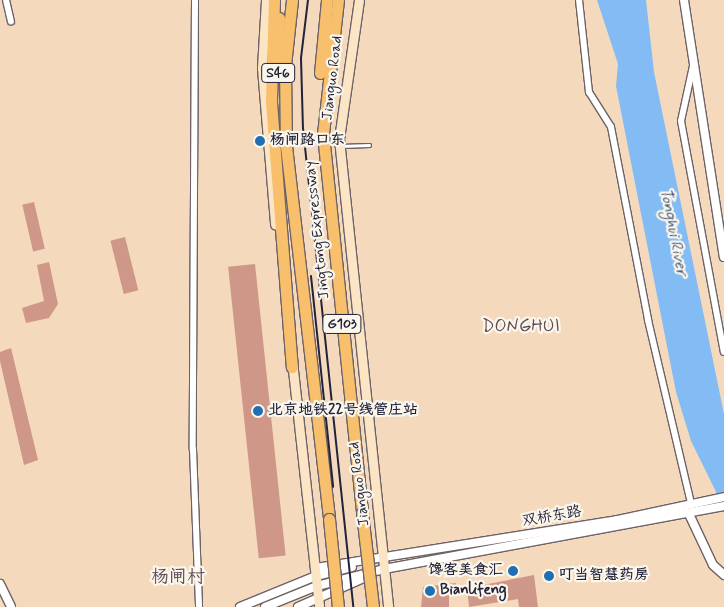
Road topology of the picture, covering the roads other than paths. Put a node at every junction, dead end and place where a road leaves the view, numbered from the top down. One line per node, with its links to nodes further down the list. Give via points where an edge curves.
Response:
1 (6, 0): 12 (street)
2 (195, 0): 32 (street, via 193,449)
3 (266, 0): 20 (main road, via 266,140)
4 (274, 0): 20 (highway, via 271,102)
5 (281, 0): 16 (highway, S46, via 278,72)
6 (292, 0): 16 (highway, Jingtong Expressway / G103, via 284,66)
7 (327, 0): 14 (highway, via 320,77)
8 (338, 0): 14 (highway, Jingtong Expressway / G103)
9 (359, 0): 17 (main road, Jianguo Road, via 342,103)
10 (579, 0): 22 (street, via 589,92 611,127 648,320)
11 (684, 0): 13 (street)
12 (11, 21)
13 (695, 60): 18 (street); 19 (street, via 680,121)
14 (322, 134): 37 (highway, Jingtong Expressway / G103, bridge)
15 (369, 145): 17 (lane)
16 (286, 146): 36 (highway, Jingtong Expressway / G103, bridge)
17 (340, 146): 25 (main road, Jianguo Road)
18 (724, 257)
19 (724, 352)
20 (292, 367): 26 (main road)
21 (724, 497): 22 (street, 双桥东路)
22 (691, 504): 25 (street, 双桥东路)
23 (724, 506): 24 (street, 双桥东路)
24 (689, 514): 25 (street, 双桥东路); 27 (street, via 713,565)
25 (383, 564): 26 (street, 双桥东路); 29 (street, 双桥东路); 30 (street, 双桥东路); 38 (main road, Jianguo Road)
26 (316, 572): 29 (main road); 33 (street, 双桥东路)
27 (724, 575)
28 (0, 584): 31 (street)
29 (317, 586): 30 (main road); 34 (street, 双桥东路)
30 (319, 603): 35 (street, 双桥东路)
31 (10, 607)
32 (199, 607)
33 (240, 607)
34 (265, 607)
35 (298, 607)
36 (338, 607)
37 (373, 607)
38 (388, 607)

